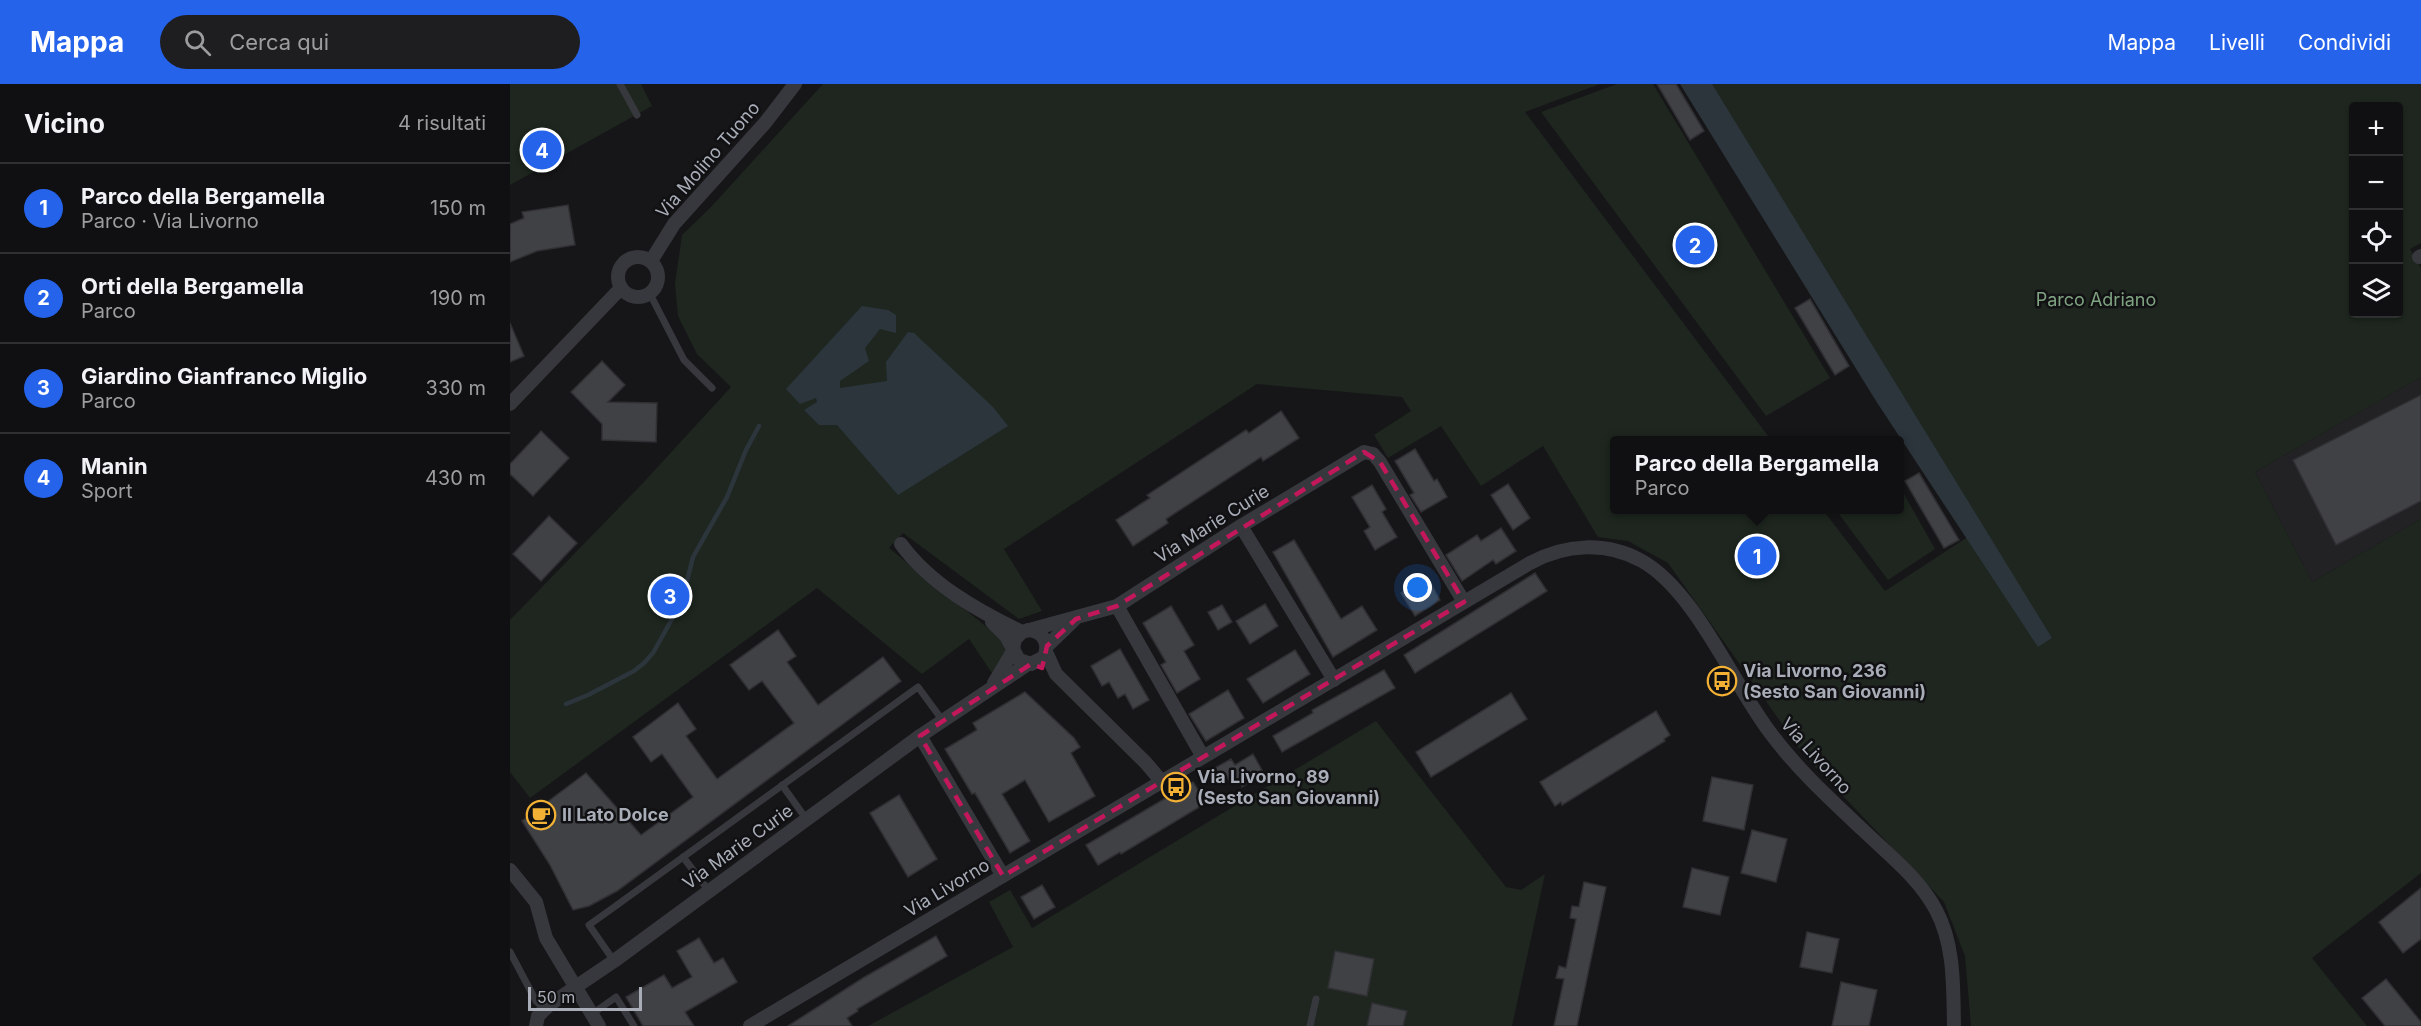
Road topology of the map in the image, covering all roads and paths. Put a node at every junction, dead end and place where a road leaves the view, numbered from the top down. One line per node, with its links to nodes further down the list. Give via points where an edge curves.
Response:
1 (620, 84): 3 (lane)
2 (795, 84): 4 (street, Via Molino Tuono, via 674,224)
3 (637, 115)
4 (651, 261): 5 (street, via 639,256 622,264 618,275); 6 (street, via 658,278)
5 (621, 288): 6 (street, via 631,296); 8 (street)
6 (650, 294): 7 (lane, via 684,360)
7 (712, 388)
8 (510, 404)
9 (1241, 526): 11 (street, Via Marie Curie, via 1364,452 1372,454); 12 (street, Via Marie Curie); 20 (street)
10 (901, 544): 13 (street, via 911,557)
11 (1464, 602): 20 (street, Via Livorno); 42 (street, Via Livorno, via 1540,558 1568,549 1611,549 1641,560 1660,574 1686,601 1785,752 1902,867 1930,901 1950,949)
12 (1117, 606): 14 (street, Via Marie Curie); 24 (street)
13 (985, 615): 15 (street); 17 (street, via 1006,636)
14 (1076, 619): 15 (street, Via Marie Curie); 16 (street, Via Marie Curie)
15 (1025, 631): 16 (street, via 1043,636); 17 (street, via 1015,639)
16 (1046, 649): 18 (street, via 1041,660); 19 (street)
17 (1013, 650): 18 (street, via 1019,660); 21 (street, Via Marie Curie)
18 (1030, 664): 19 (street); 21 (street, Via Marie Curie)
19 (1056, 674): 25 (street)
20 (1334, 680): 24 (street, Via Livorno)
21 (989, 690): 22 (street, Via Marie Curie)
22 (943, 721): 23 (street, Via Marie Curie); 26 (lane, via 918,687)
23 (920, 736): 27 (street, Via Marie Curie); 30 (street)
24 (1203, 757): 25 (street, Via Livorno)
25 (1162, 782): 30 (street, Via Livorno)
26 (782, 785): 27 (lane); 28 (lane)
27 (807, 819): 31 (street, Via Marie Curie)
28 (683, 857): 31 (lane); 33 (lane, via 589,925)
29 (510, 870): 34 (street, via 536,902 544,934)
30 (1003, 876): 40 (street, Via Livorno)
31 (708, 891): 33 (street, Via Marie Curie)
32 (510, 952): 36 (lane, via 536,1001)
33 (614, 961): 34 (street, Via Marie Curie)
34 (576, 987): 36 (street, Via Marie Curie); 37 (street)
35 (1316, 999): 41 (lane)
36 (544, 1008): 38 (street)
37 (595, 1020): 39 (lane, via 616,997)
38 (536, 1026)
39 (634, 1026)
40 (750, 1026)
41 (1310, 1026)
42 (1954, 1026)

